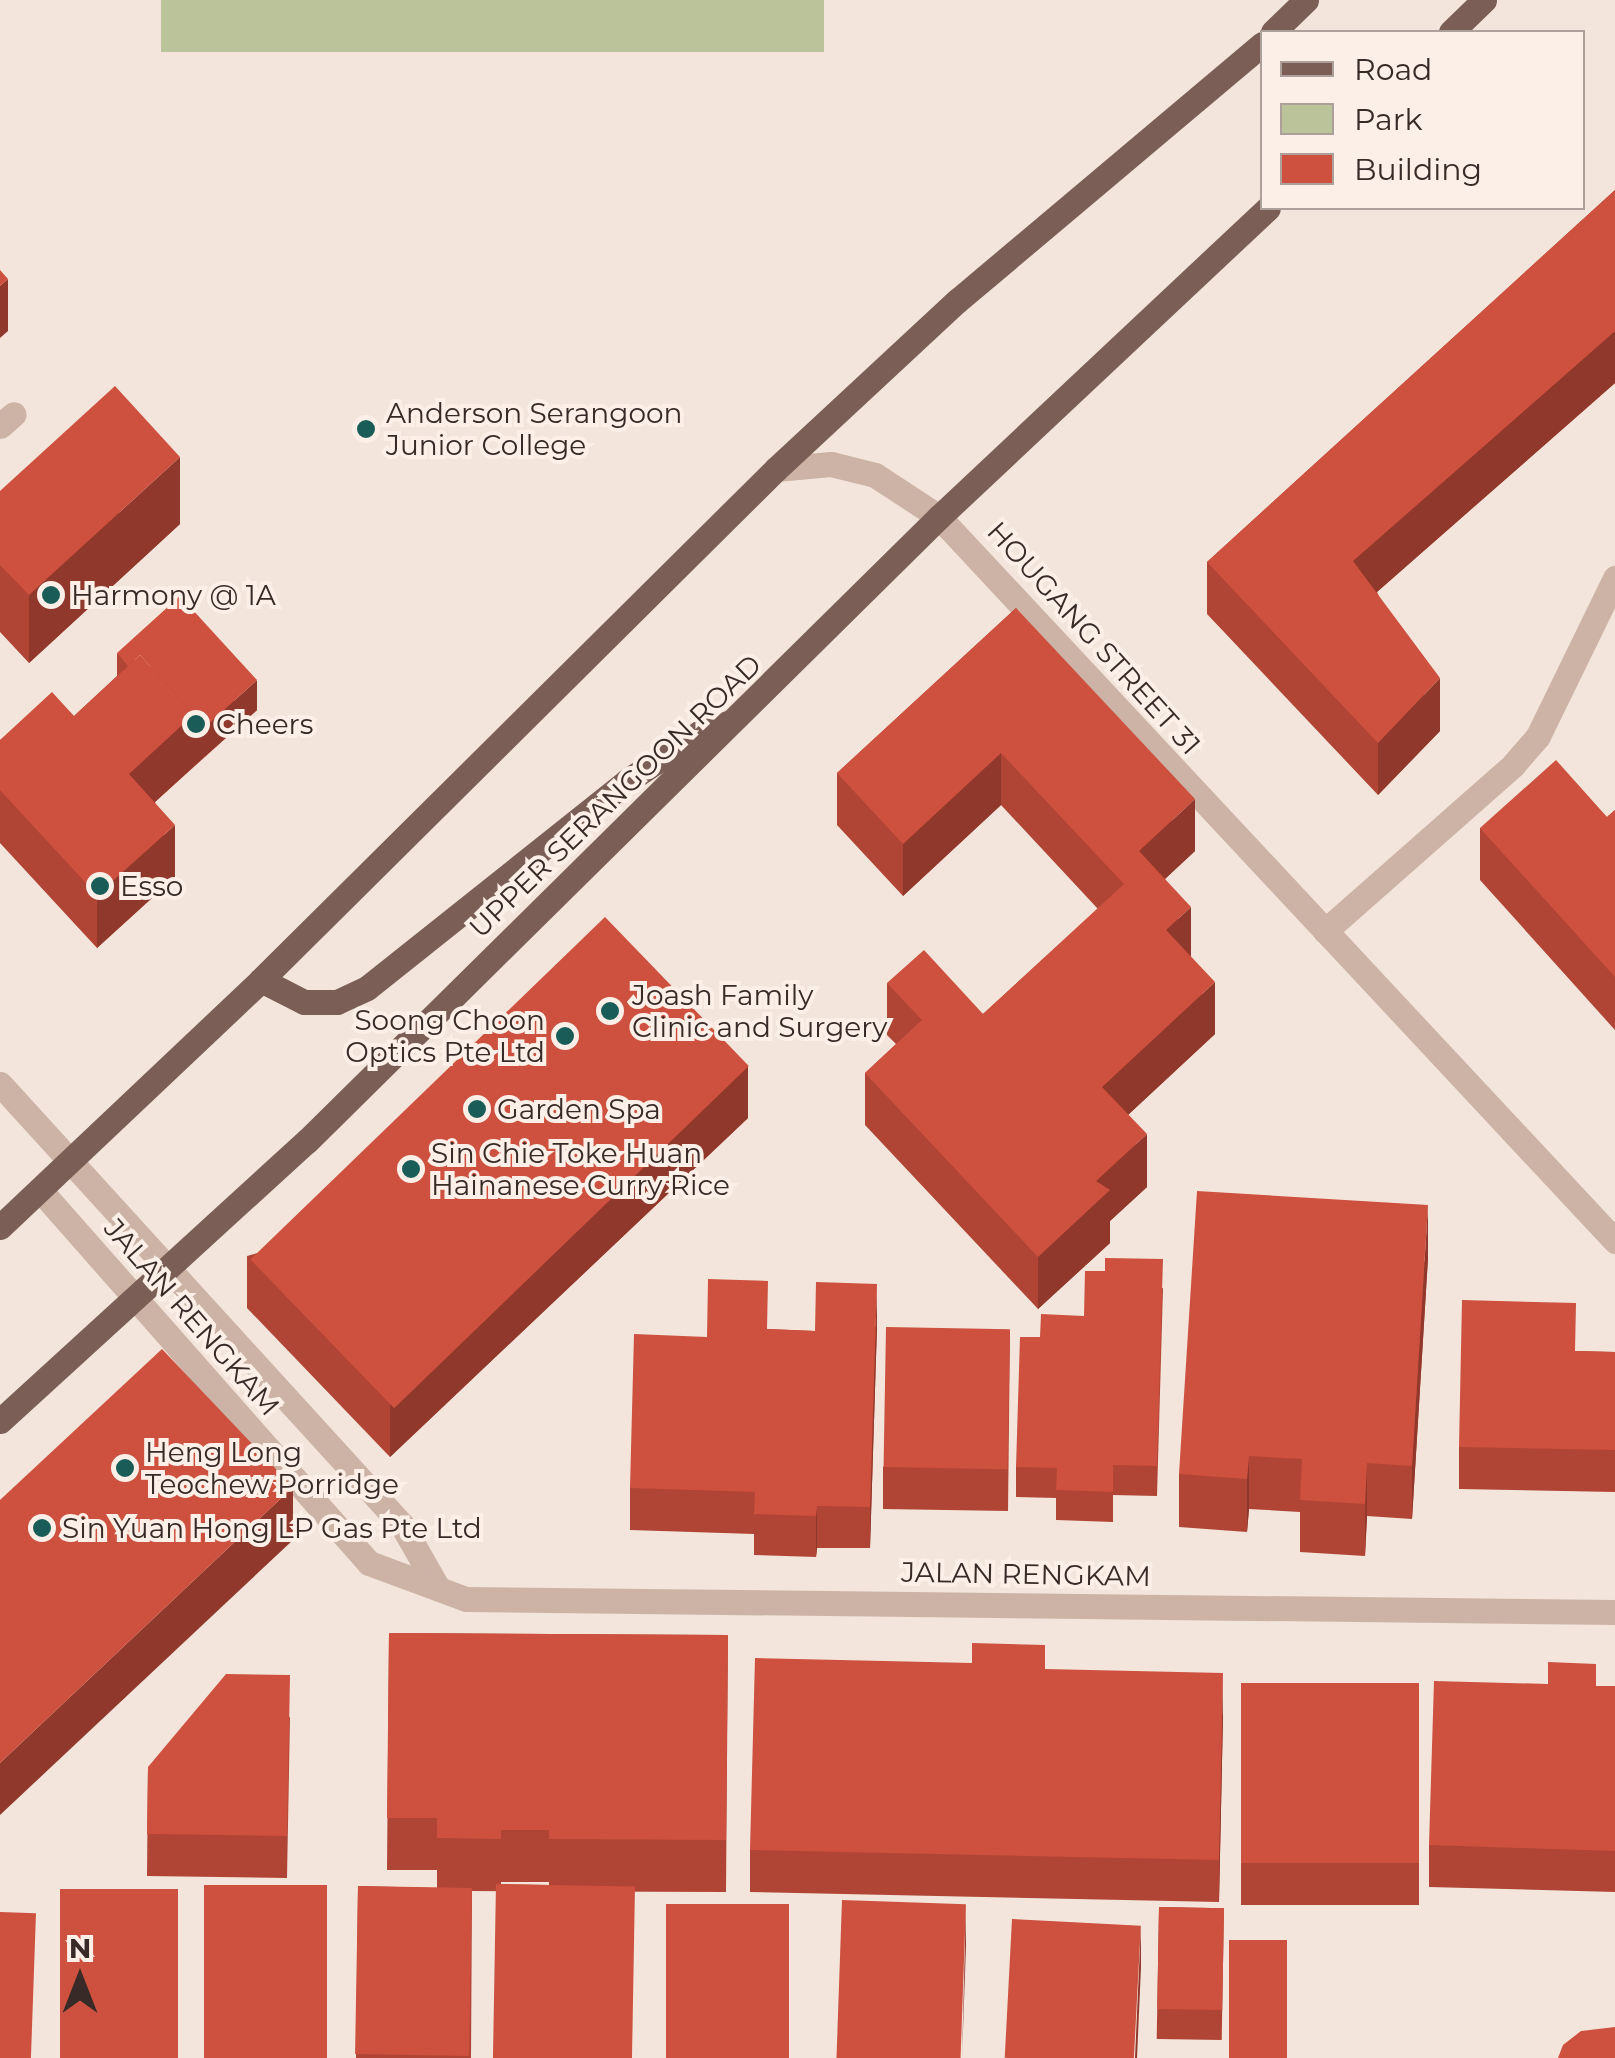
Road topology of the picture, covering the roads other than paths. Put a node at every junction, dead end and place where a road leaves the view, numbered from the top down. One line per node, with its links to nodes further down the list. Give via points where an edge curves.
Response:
1 (1306, 0): 3 (main road)
2 (1484, 0): 4 (main road)
3 (1276, 30)
4 (1452, 30)
5 (1260, 46): 7 (main road, via 957,301)
6 (1266, 210): 8 (main road, UPPER SERANGOON ROAD)
7 (776, 470): 8 (street, HOUGANG STREET 31, via 831,464 875,476); 12 (main road)
8 (939, 517): 10 (main road, UPPER SERANGOON ROAD); 11 (street, HOUGANG STREET 31)
9 (1615, 578): 11 (street, via 1538,736 1513,766)
10 (735, 722): 12 (main road, via 702,730 660,758 367,988 336,1002 304,1002); 18 (main road, UPPER SERANGOON ROAD)
11 (1325, 931): 17 (street, HOUGANG STREET 31)
12 (262, 980): 14 (main road)
13 (0, 1084): 14 (street, JALAN RENGKAM)
14 (71, 1160): 15 (main road); 18 (street, JALAN RENGKAM)
15 (40, 1190): 16 (main road); 19 (street, JALAN RENGKAM)
16 (0, 1226)
17 (1615, 1241)
18 (170, 1266): 19 (main road, UPPER SERANGOON ROAD); 21 (street, JALAN RENGKAM, via 402,1524)
19 (137, 1298): 20 (main road, UPPER SERANGOON ROAD); 21 (street, JALAN RENGKAM, via 369,1564)
20 (0, 1422)
21 (438, 1588): 22 (street, JALAN RENGKAM, via 474,1601)
22 (1615, 1612)

